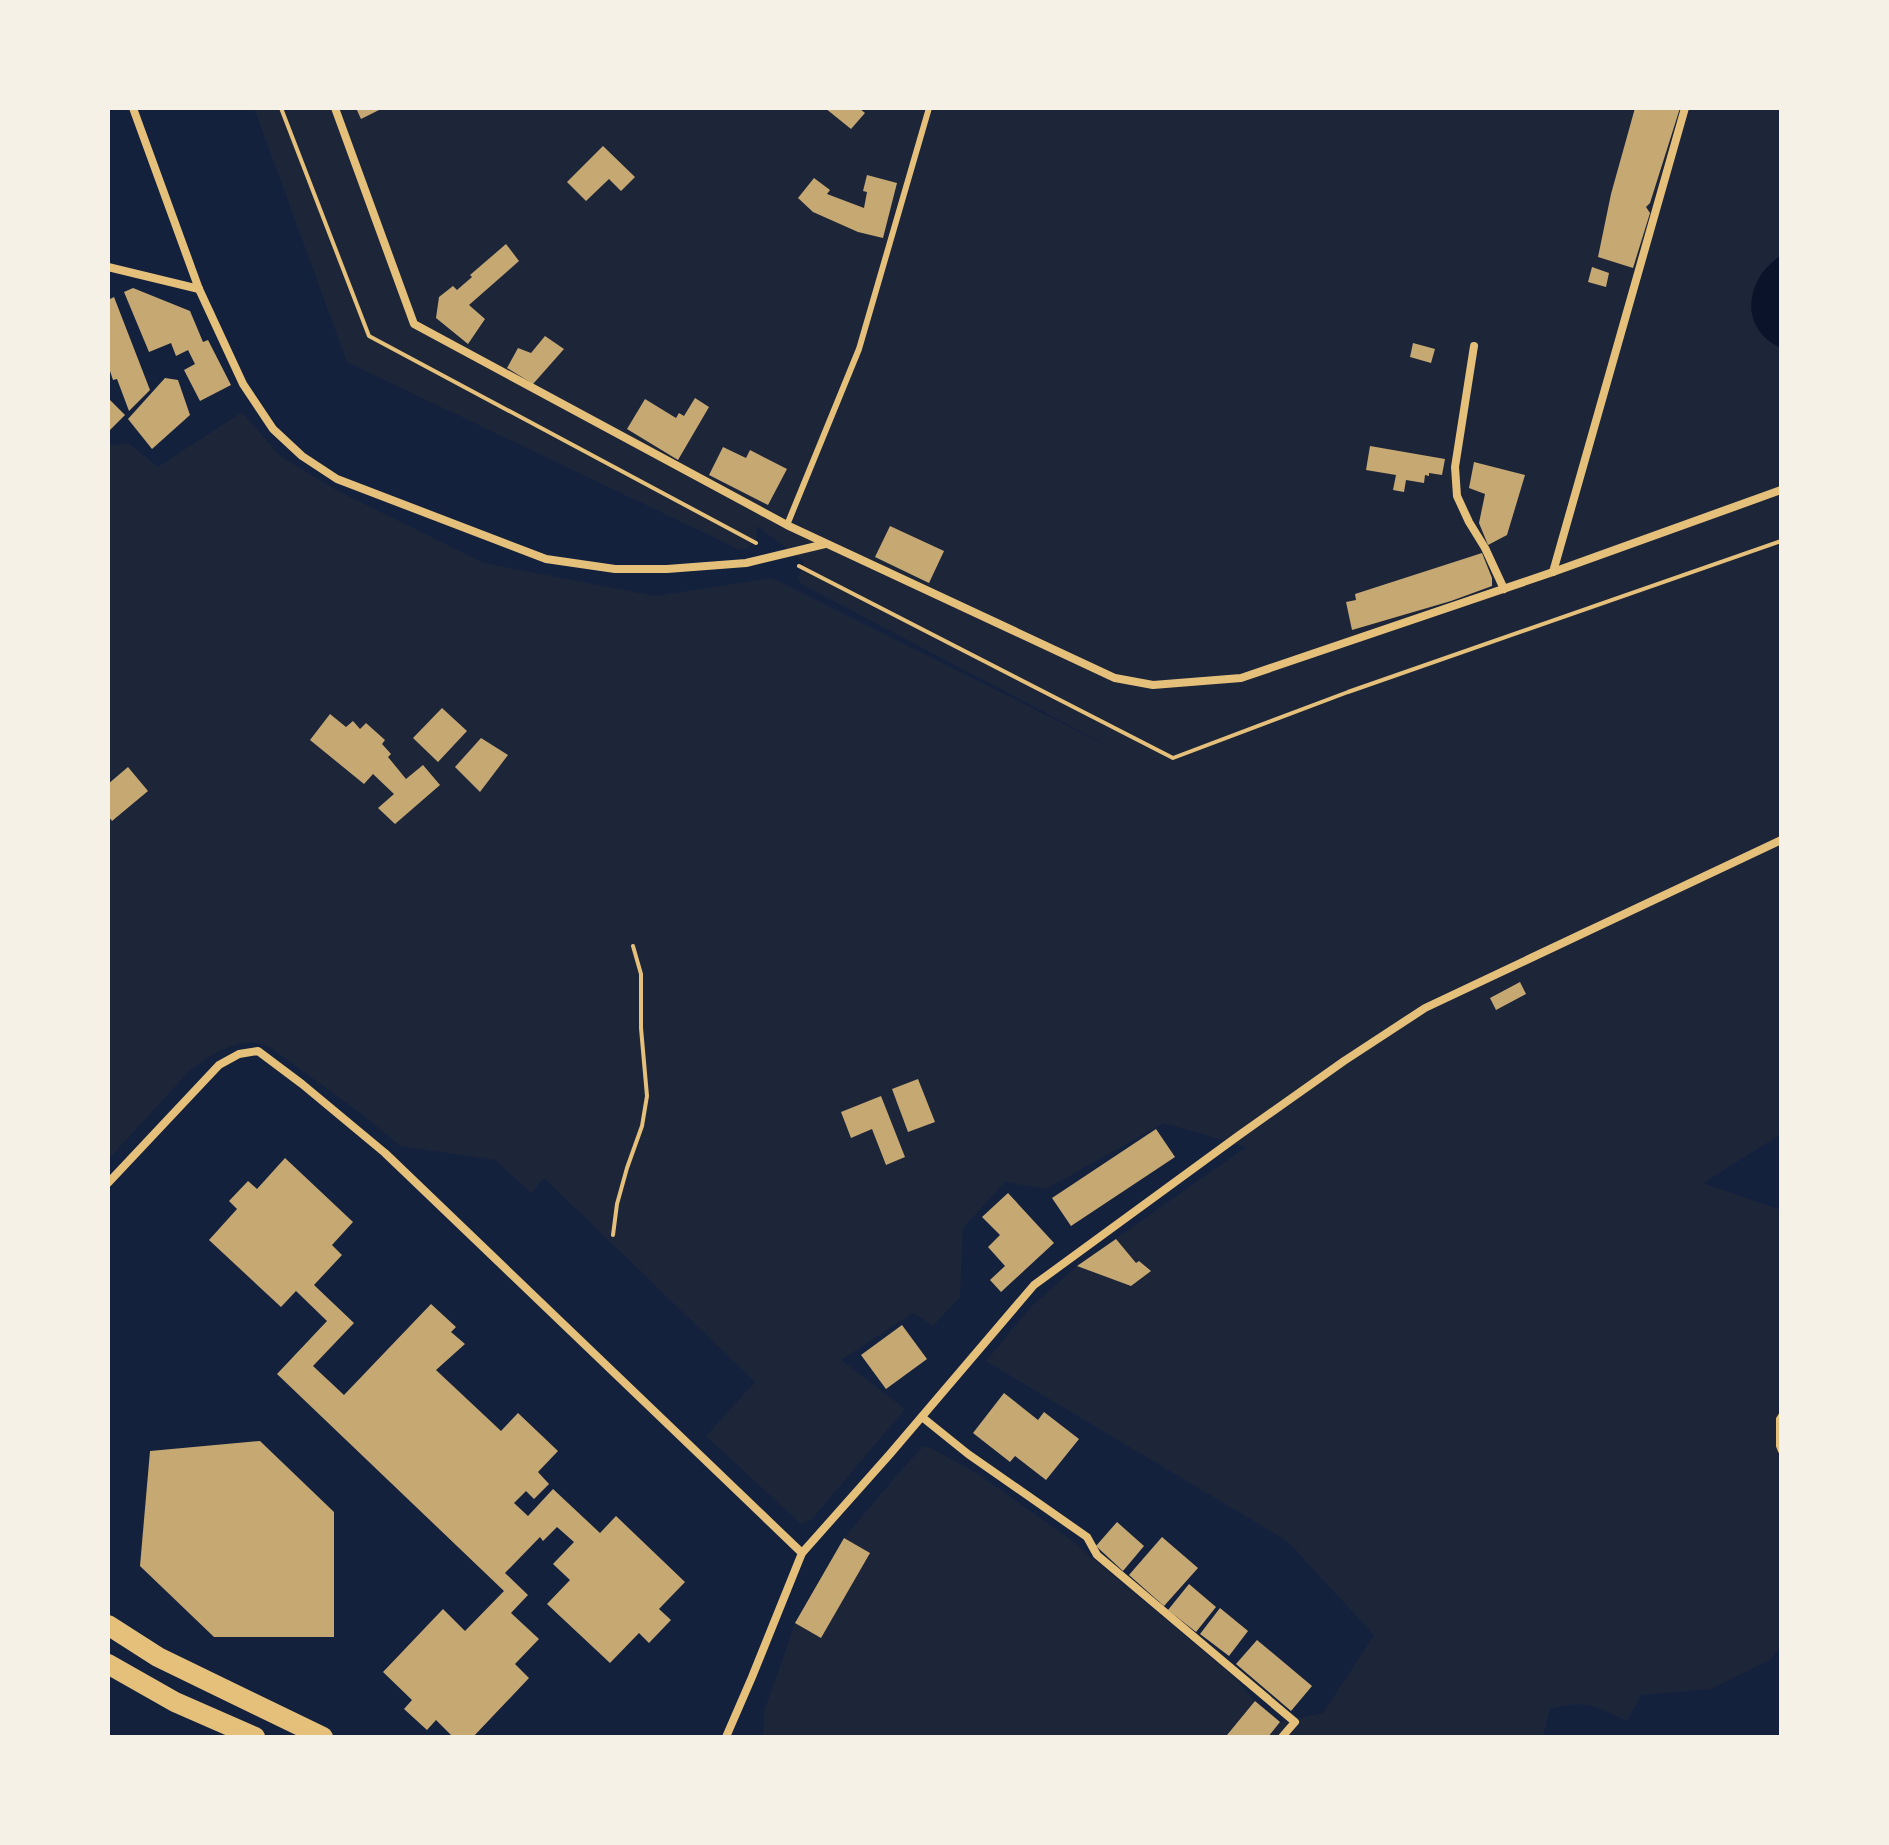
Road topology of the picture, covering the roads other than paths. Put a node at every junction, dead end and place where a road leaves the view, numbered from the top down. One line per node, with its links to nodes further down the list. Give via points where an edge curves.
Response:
1 (133, 108): 6 (street)
2 (335, 108): 9 (street, via 414,324)
3 (929, 108): 9 (lane, via 859,349)
4 (1685, 108): 11 (street)
5 (108, 267): 6 (street)
6 (199, 289): 10 (street, via 243,384 273,429 337,479 546,559 615,569 746,563)
7 (1474, 346): 12 (street, via 1455,467 1457,496)
8 (1781, 490): 11 (street)
9 (787, 525): 10 (street)
10 (826, 544): 12 (street, via 1115,678 1153,685 1241,678)
11 (1553, 572): 12 (street)
12 (1504, 589)
13 (1781, 840): 16 (street, via 1425,1008 1344,1061 1034,1285)
14 (108, 1183): 18 (street, via 219,1065 258,1051 385,1153)
15 (1781, 1416): 17 (lane)
16 (922, 1417): 18 (street); 24 (street, via 1087,1537 1097,1555 1295,1722)
17 (1781, 1451)
18 (802, 1553): 23 (street)
19 (108, 1625): 22 (main road, via 158,1657)
20 (108, 1664): 21 (main road, via 175,1702)
21 (255, 1737)
22 (323, 1737)
23 (726, 1737)
24 (1282, 1737)

